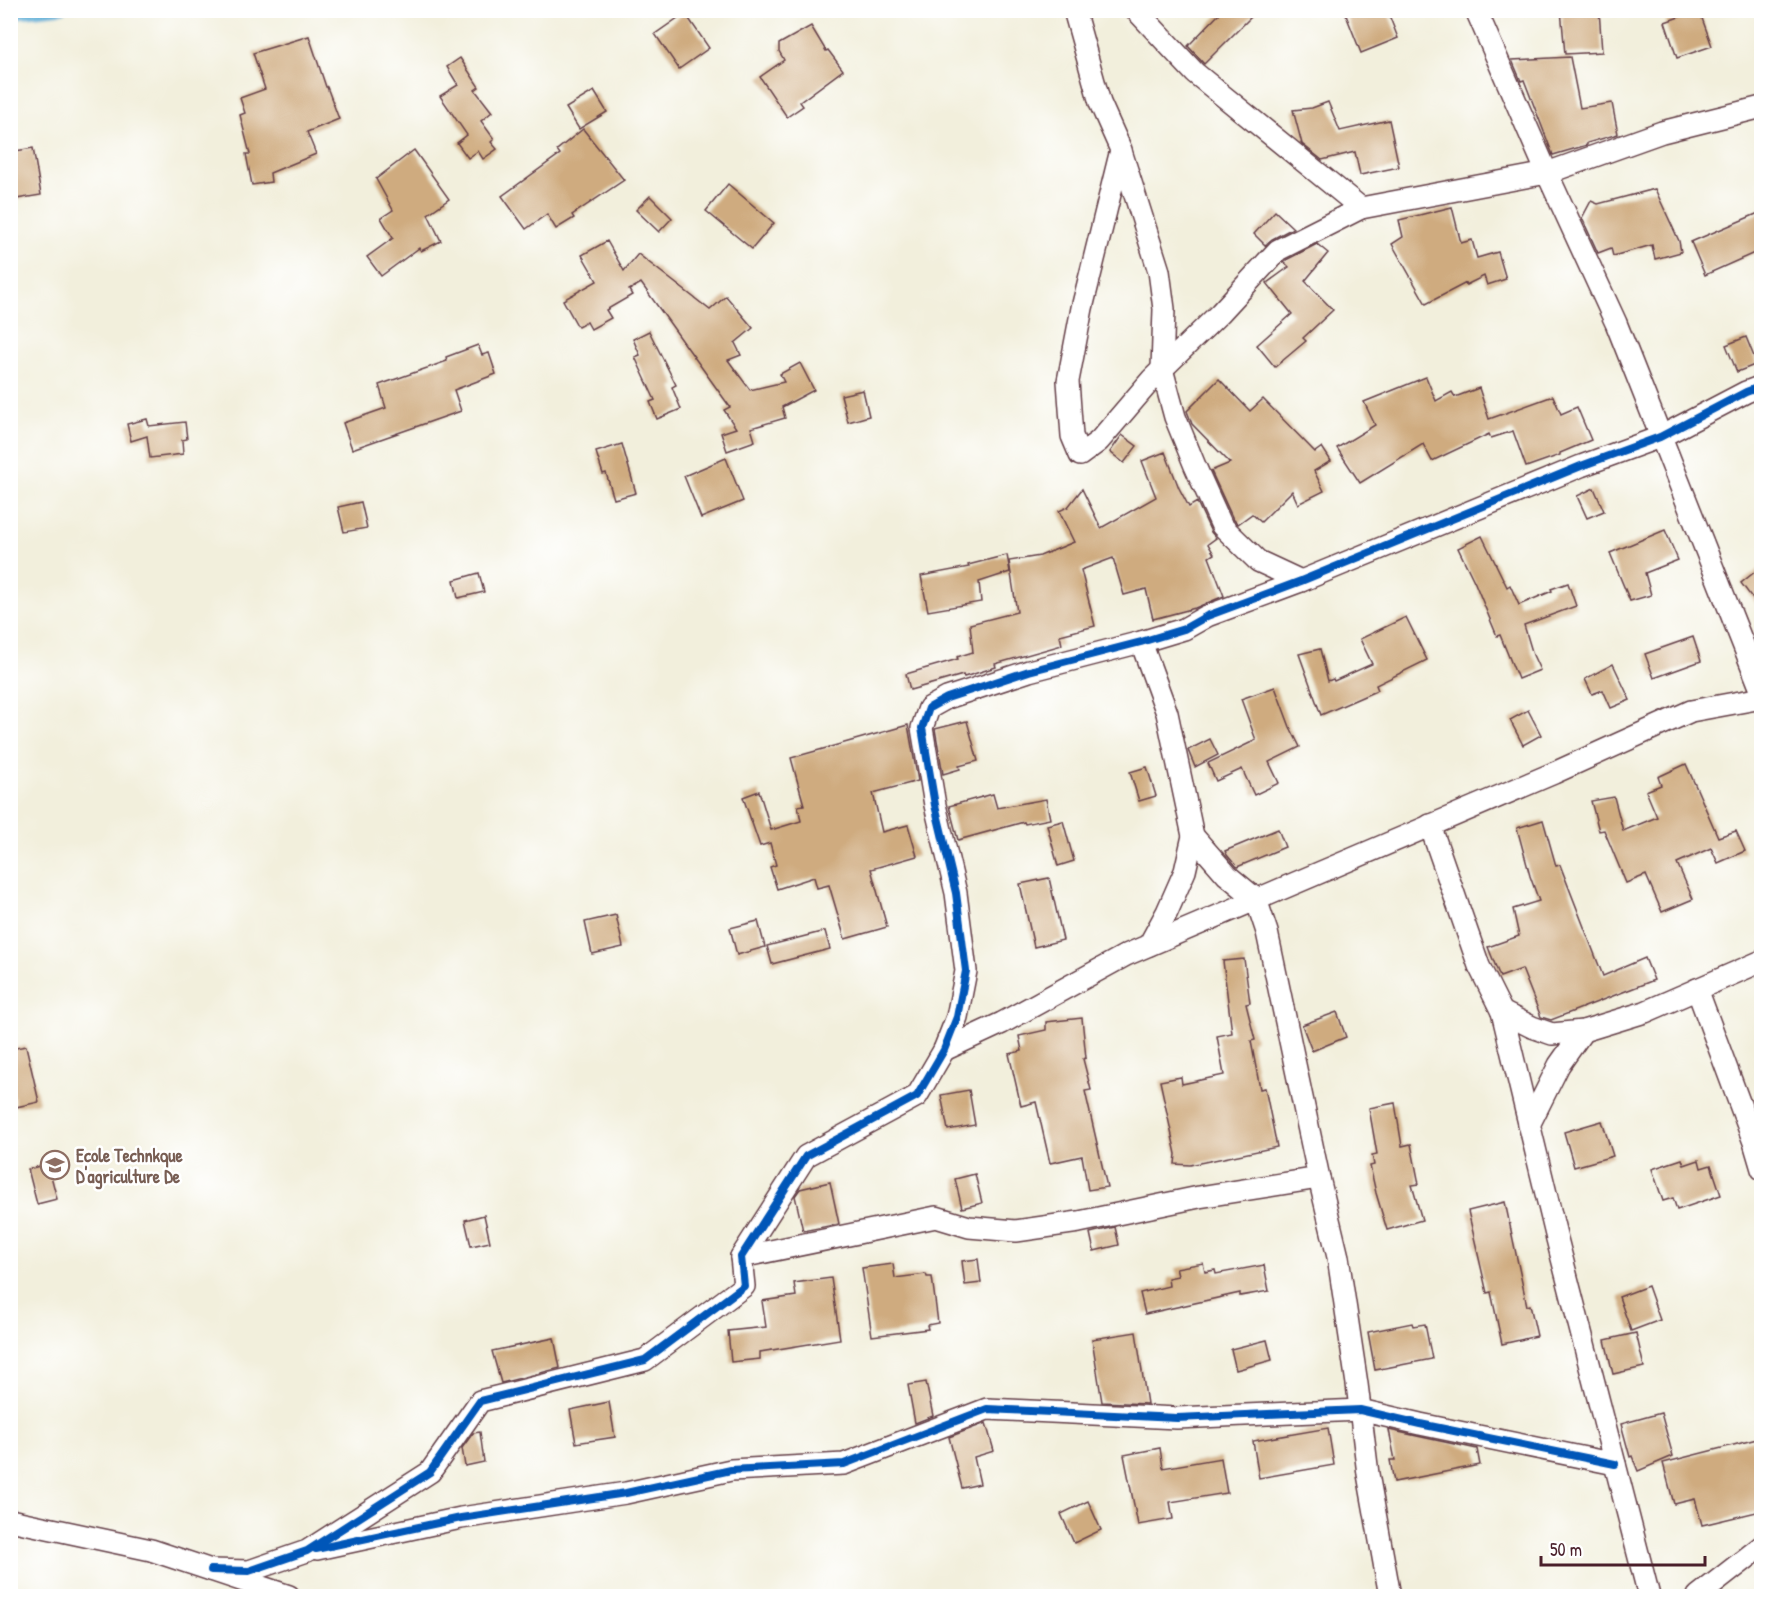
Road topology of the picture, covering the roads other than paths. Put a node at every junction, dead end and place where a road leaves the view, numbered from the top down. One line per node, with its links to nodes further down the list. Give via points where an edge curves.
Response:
1 (1074, 10): 5 (street, via 1100,104)
2 (1136, 10): 7 (street, via 1195,73)
3 (1476, 10): 6 (street)
4 (1761, 107): 6 (street, via 1662,132)
5 (1121, 150): 8 (street, via 1159,271 1164,309); 8 (street, via 1068,381 1072,436 1080,455 1099,441)
6 (1547, 173): 7 (street); 10 (street, via 1616,323)
7 (1361, 208): 8 (street, via 1278,250)
8 (1162, 369): 11 (street, via 1175,417 1222,526 1258,561)
9 (1761, 386): 10 (street)
10 (1660, 437): 11 (street); 13 (street)
11 (1300, 580): 12 (street, via 1207,616 1184,629)
12 (1141, 642): 16 (street, via 1167,713); 23 (street, via 1029,671 947,698 930,708 922,728 956,893 966,971 957,1017)
13 (1761, 692)
14 (1761, 698): 15 (street, via 1691,711)
15 (1430, 825): 17 (street); 21 (street, via 1479,966)
16 (1194, 836): 17 (street, via 1227,875); 18 (street, via 1185,871)
17 (1256, 899): 18 (street); 26 (street, via 1267,932)
18 (1149, 945): 23 (street)
19 (1761, 961): 20 (street)
20 (1697, 989): 22 (street, via 1645,1012); 25 (street)
21 (1502, 1012): 22 (street, via 1552,1034); 24 (street)
22 (1583, 1031): 24 (street, via 1559,1065)
23 (944, 1050): 27 (street, via 917,1096 806,1156)
24 (1529, 1125): 29 (street)
25 (1761, 1169)
26 (1319, 1178): 27 (street, via 1016,1231 969,1227 936,1217); 28 (street, via 1338,1257)
27 (741, 1257): 32 (street, via 744,1286 645,1360 480,1401 430,1472)
28 (1360, 1410): 29 (street); 32 (street, via 1177,1418 987,1409 844,1464 731,1470 626,1493 461,1518); 35 (street)
29 (1615, 1464): 36 (street)
30 (10, 1520): 33 (street, via 151,1551)
31 (1761, 1546): 37 (street)
32 (307, 1551): 33 (street, via 249,1571)
33 (211, 1570): 34 (street)
34 (289, 1596)
35 (1390, 1596)
36 (1649, 1596)
37 (1698, 1596)

